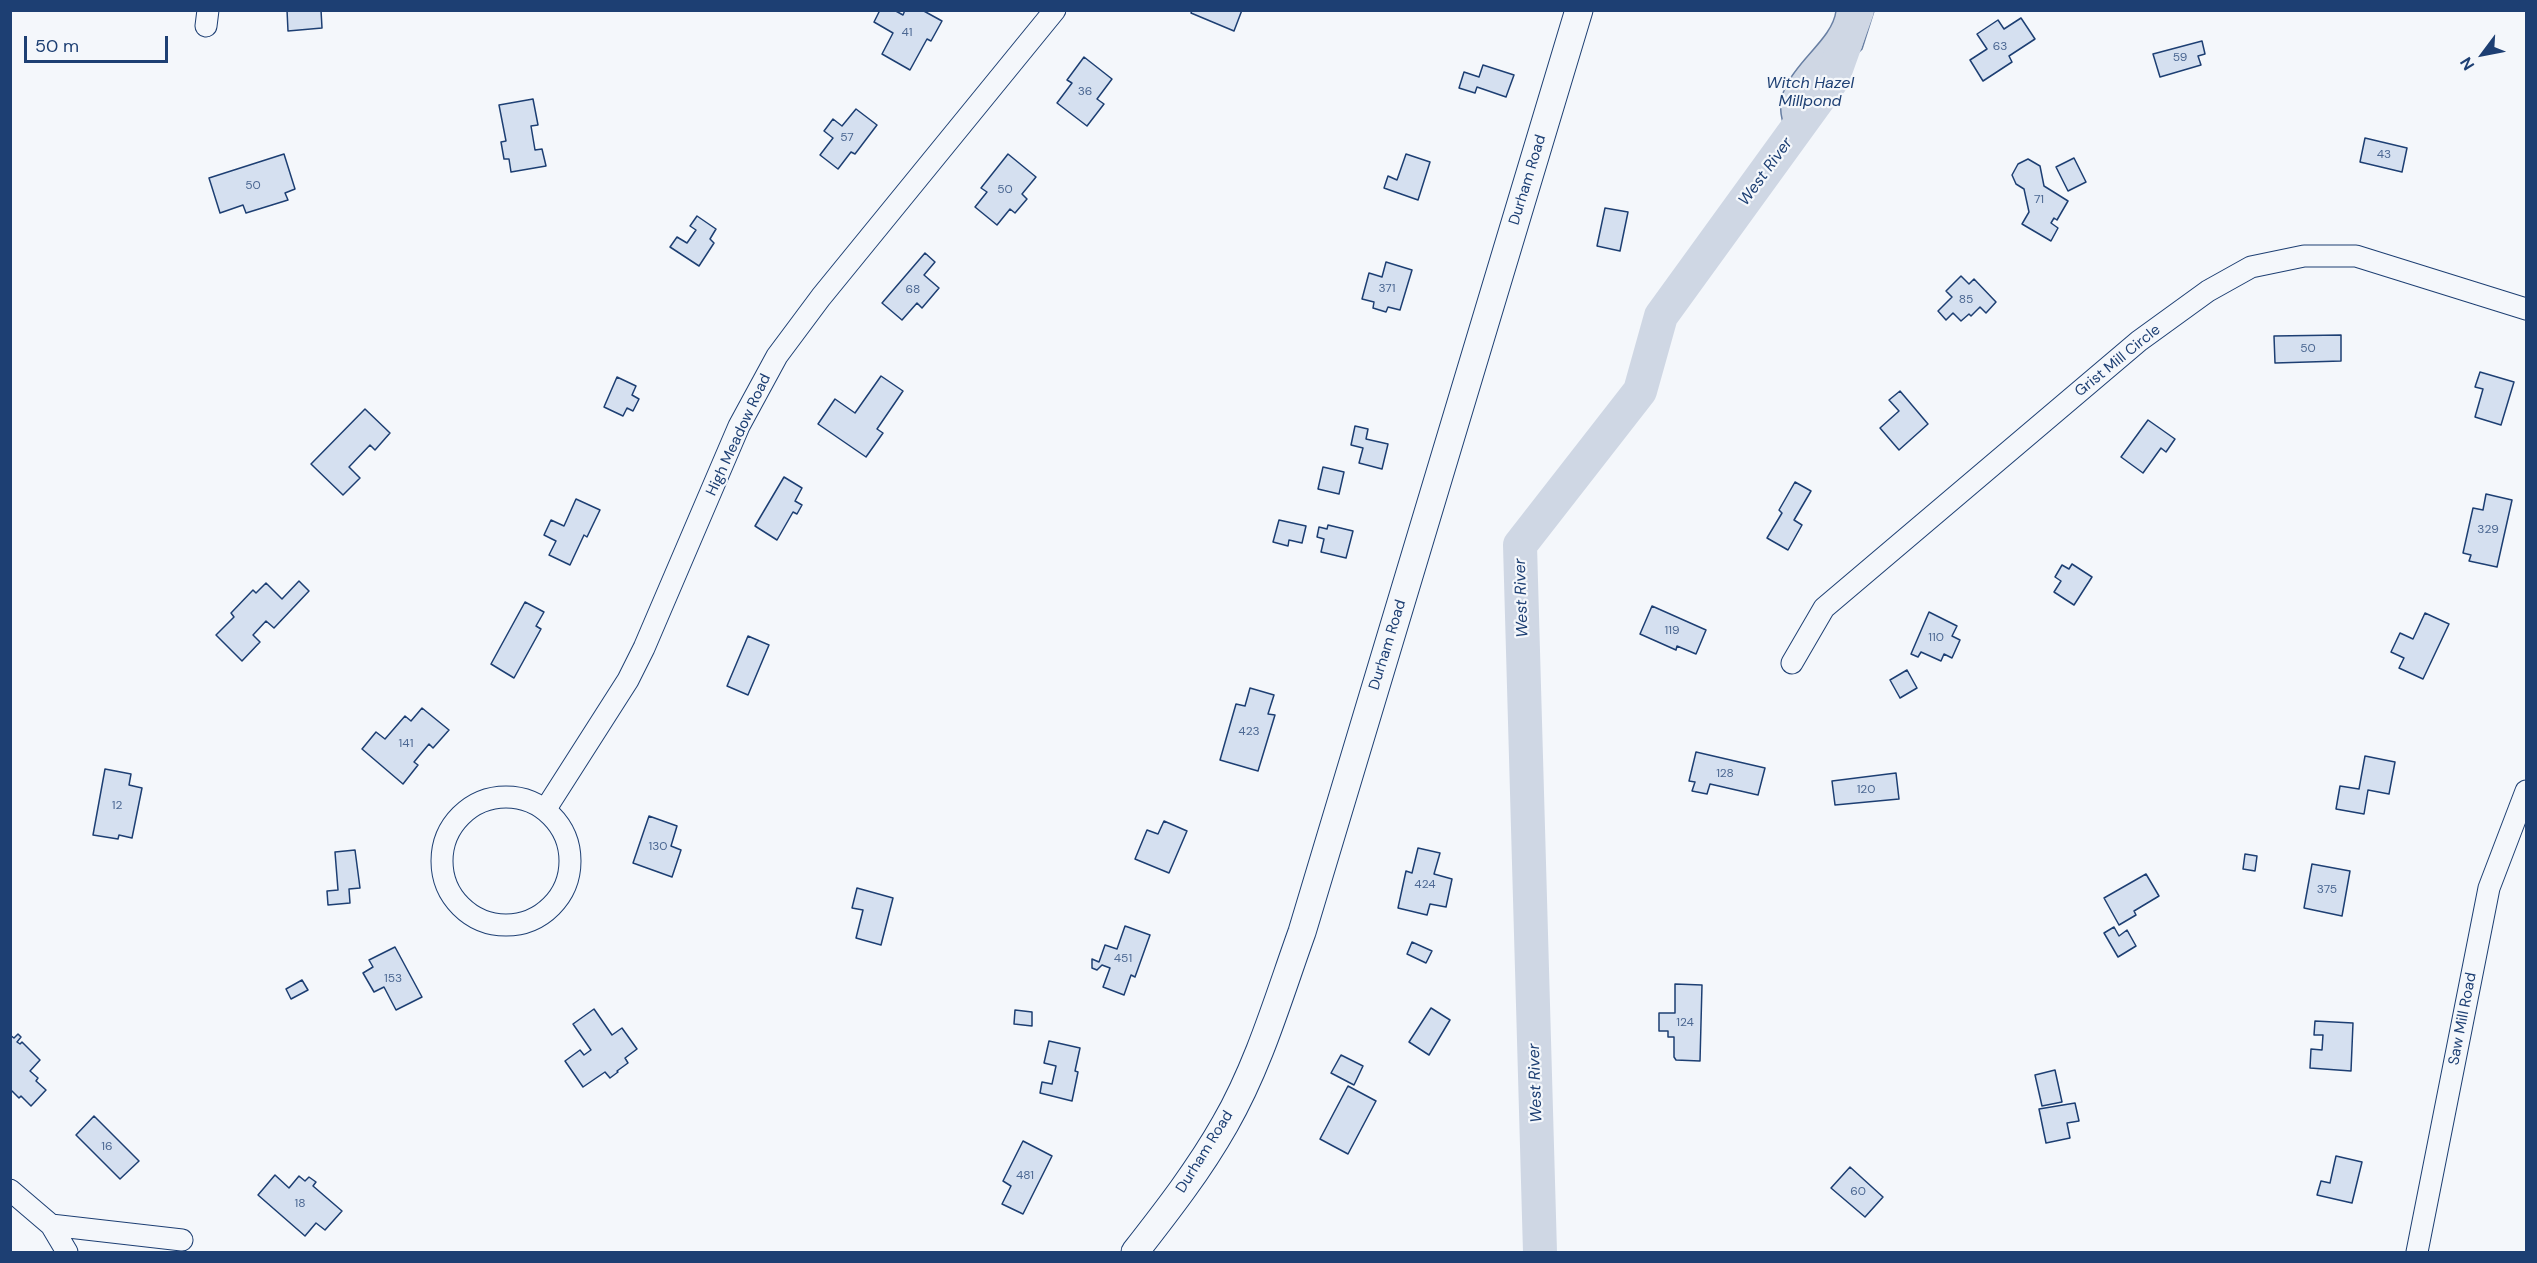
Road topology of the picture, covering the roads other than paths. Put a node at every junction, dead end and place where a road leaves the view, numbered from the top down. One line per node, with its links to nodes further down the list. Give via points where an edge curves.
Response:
1 (1055, 10): 6 (street, High Meadow Road, via 777,356 739,426 632,672)
2 (1579, 10): 11 (main road, Durham Road, via 1279,996 1226,1123)
3 (2526, 309): 4 (street, Grist Mill Circle, via 2356,256 2304,256 2251,267 2208,291 2139,341 1824,608)
4 (1792, 663)
5 (2526, 791): 12 (street, Saw Mill Road, via 2489,888)
6 (545, 810): 6 (street, via 562,829 570,854 568,880 555,902 535,918 511,925 485,922 463,909 448,888 442,861 443,847 455,822 477,804 498,798 519,798)
7 (10, 1190): 8 (street)
8 (51, 1225): 9 (street); 10 (street)
9 (182, 1240)
10 (67, 1252)
11 (1135, 1252)
12 (2417, 1252)

